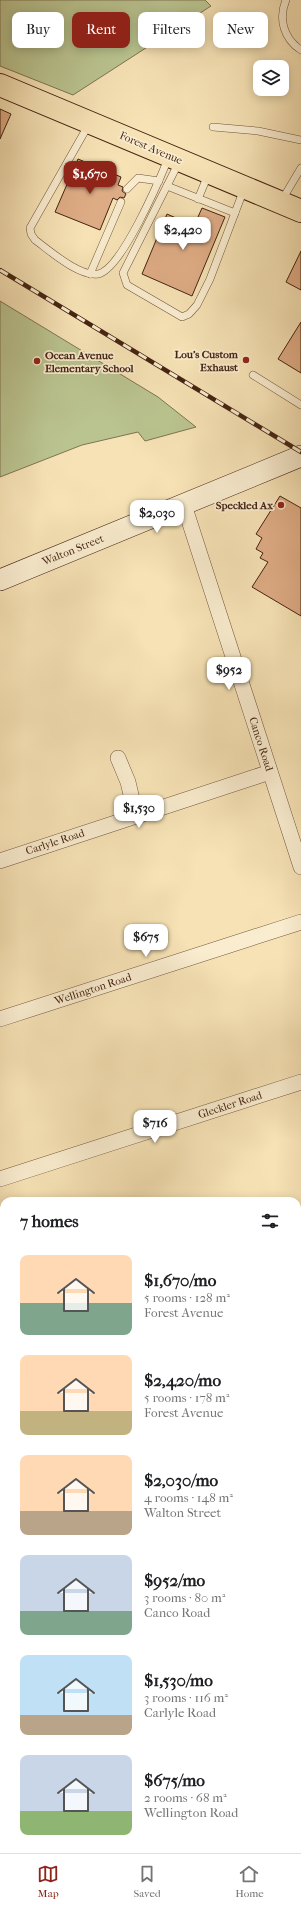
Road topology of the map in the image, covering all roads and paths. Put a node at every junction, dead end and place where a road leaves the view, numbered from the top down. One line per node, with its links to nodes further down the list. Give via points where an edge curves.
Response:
1 (286, 0): 2 (lane, via 282,13 283,25 287,37)
2 (301, 50)
3 (0, 85): 4 (highway, Forest Avenue)
4 (90, 122): 7 (highway, Forest Avenue); 19 (lane, via 30,228 34,240 76,269)
5 (213, 127): 6 (lane, via 258,131)
6 (301, 140)
7 (174, 158): 9 (highway, Forest Avenue); 10 (lane); 11 (lane)
8 (301, 168): 16 (lane)
9 (209, 172): 12 (highway, Forest Avenue); 14 (lane)
10 (159, 181): 13 (lane, via 138,178); 19 (lane, via 148,207 116,260 106,271)
11 (167, 186): 14 (lane); 18 (lane, via 123,273 127,285 182,317 189,314 197,305 210,280)
12 (245, 188): 16 (highway, Forest Avenue); 18 (lane)
13 (127, 189)
14 (198, 198): 18 (lane)
15 (121, 202): 19 (lane)
16 (280, 203): 17 (highway, Forest Avenue)
17 (301, 211)
18 (235, 213)
19 (90, 274)
20 (253, 375): 21 (lane)
21 (301, 405)
22 (301, 456): 23 (street, Walton Street)
23 (184, 505): 24 (street, Walton Street); 26 (street, Canco Road)
24 (0, 580)
25 (118, 758): 27 (street, via 128,782)
26 (270, 772): 27 (street, Carlyle Road); 29 (street, Canco Road)
27 (136, 816): 28 (street, Carlyle Road)
28 (0, 861)
29 (301, 867)
30 (301, 922): 31 (street, Wellington Road)
31 (0, 1019)
32 (301, 1082): 33 (street, Gleckler Road)
33 (0, 1179)

